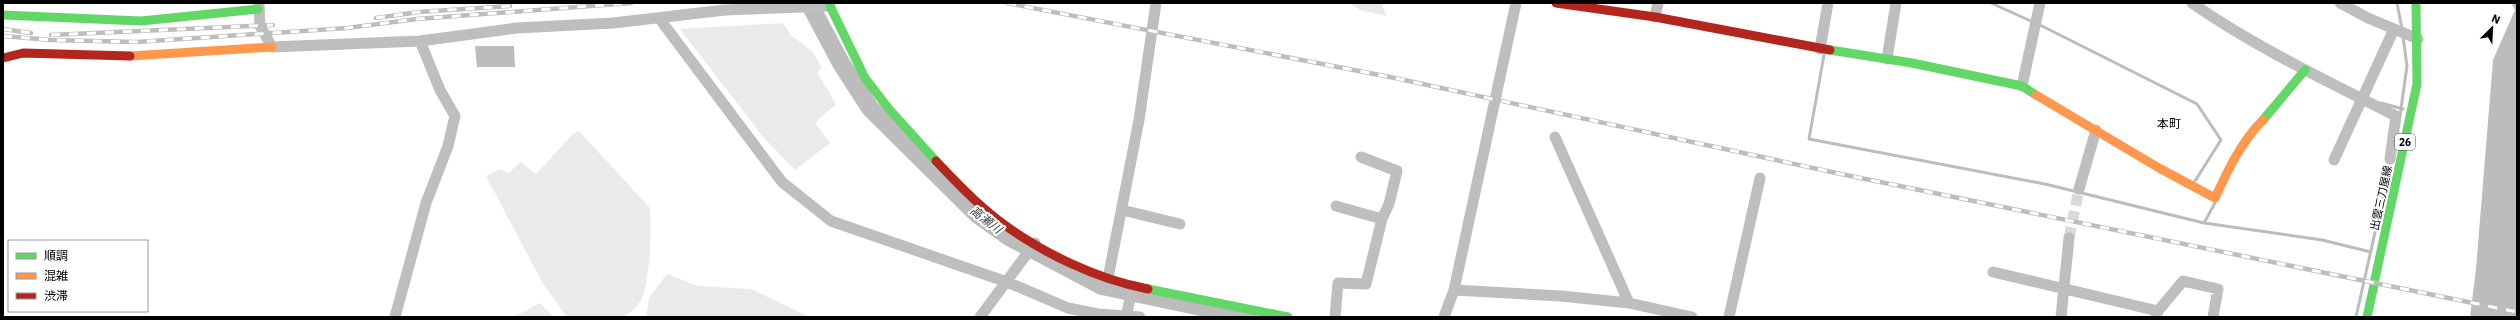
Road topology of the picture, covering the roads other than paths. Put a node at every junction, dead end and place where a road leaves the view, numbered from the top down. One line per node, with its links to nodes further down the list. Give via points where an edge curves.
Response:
1 (1156, 3): 34 (street, via 1139,120)
2 (1516, 3): 44 (street)
3 (1556, 3): 14 (street)
4 (1658, 3): 14 (street)
5 (1828, 3): 20 (street)
6 (1896, 3): 22 (street)
7 (2040, 3): 24 (street)
8 (2192, 3): 23 (street, via 2212,18)
9 (2340, 3): 16 (street)
10 (2416, 3): 17 (street, 出雲三刀屋線 / 26)
11 (829, 4): 15 (street, via 725,10); 38 (street, via 865,78 889,109 965,192 998,220)
12 (259, 6): 13 (street, via 141,21); 19 (street, via 260,26)
13 (3, 15)
14 (1655, 17): 20 (street)
15 (659, 18): 18 (street, via 517,28); 41 (street, via 782,182 831,221)
16 (2394, 29): 17 (street); 25 (street)
17 (2418, 39): 61 (street, 出雲三刀屋線 / 26, via 2417,84)
18 (420, 41): 19 (street); 50 (street, via 440,90 455,116 448,146 426,203)
19 (272, 47): 21 (street, via 114,57 23,53)
20 (1820, 49): 22 (street)
21 (3, 58)
22 (1887, 59): 24 (street)
23 (2306, 70): 25 (street); 26 (street, via 2249,134 2215,198)
24 (2022, 86): 26 (street)
25 (2361, 99): 29 (street, via 2396,116); 30 (street)
26 (2096, 130): 32 (street)
27 (1555, 137): 45 (street)
28 (1361, 157): 35 (street, via 1397,171 1389,204)
29 (2390, 159)
30 (2334, 160)
31 (1760, 178): 58 (street)
32 (2079, 189)
33 (1336, 206): 35 (street)
34 (1122, 210): 36 (street); 40 (street)
35 (1382, 219): 55 (street, via 1366,284 1338,283)
36 (1180, 224)
37 (2069, 238): 43 (street)
38 (1035, 243): 40 (street, via 1072,263); 41 (street)
39 (1993, 272): 43 (street)
40 (1108, 278): 42 (street)
41 (1007, 282): 46 (street); 51 (street)
42 (1133, 286): 47 (street); 49 (street)
43 (2064, 288): 48 (street); 59 (street)
44 (1454, 290): 45 (street); 56 (street)
45 (1629, 303): 57 (street)
46 (1068, 308): 49 (street); 52 (street)
47 (1242, 312): 54 (street)
48 (2157, 314): 60 (street, via 2183,281 2218,289)
49 (1126, 316): 53 (street)
50 (395, 317)
51 (980, 317)
52 (1060, 317)
53 (1140, 317)
54 (1288, 317)
55 (1335, 317)
56 (1444, 317)
57 (1692, 317)
58 (1730, 317)
59 (2061, 317)
60 (2213, 317)
61 (2367, 317)

